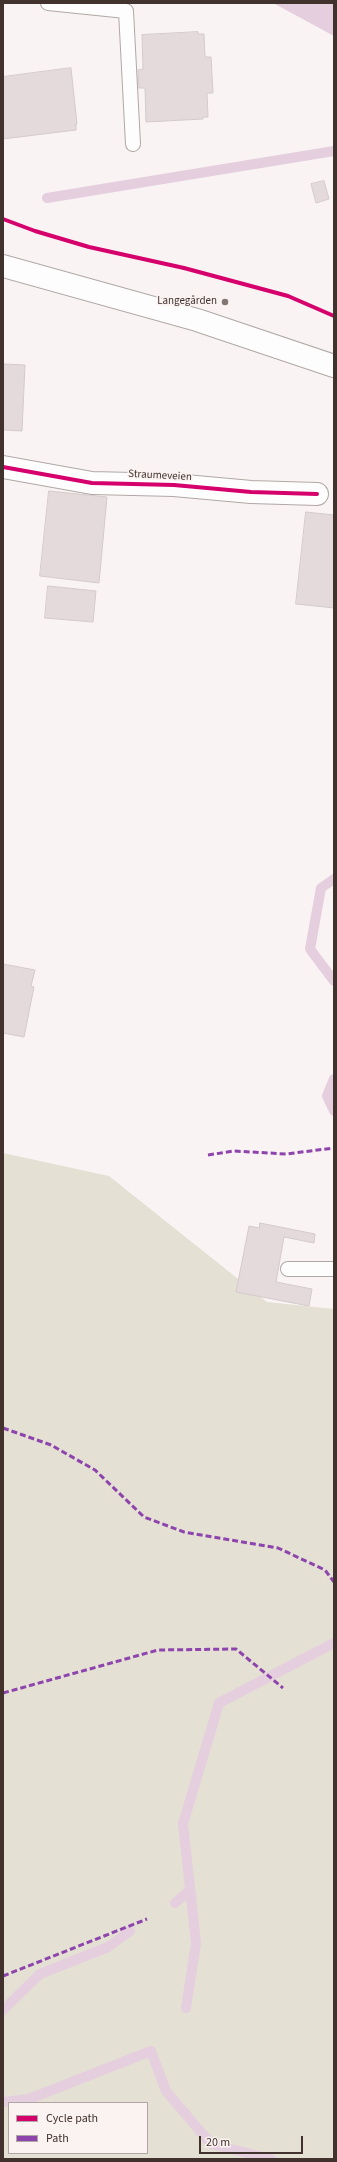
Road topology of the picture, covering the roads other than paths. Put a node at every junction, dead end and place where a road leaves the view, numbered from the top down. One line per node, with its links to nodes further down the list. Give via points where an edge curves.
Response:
1 (48, 3): 2 (lane, via 126,11)
2 (133, 144)
3 (3, 266): 4 (main road, via 197,320)
4 (334, 366)
5 (3, 467): 6 (main road, Straumeveien, via 92,483 174,485 250,492)
6 (317, 494)
7 (288, 1269): 8 (lane)
8 (334, 1269)

